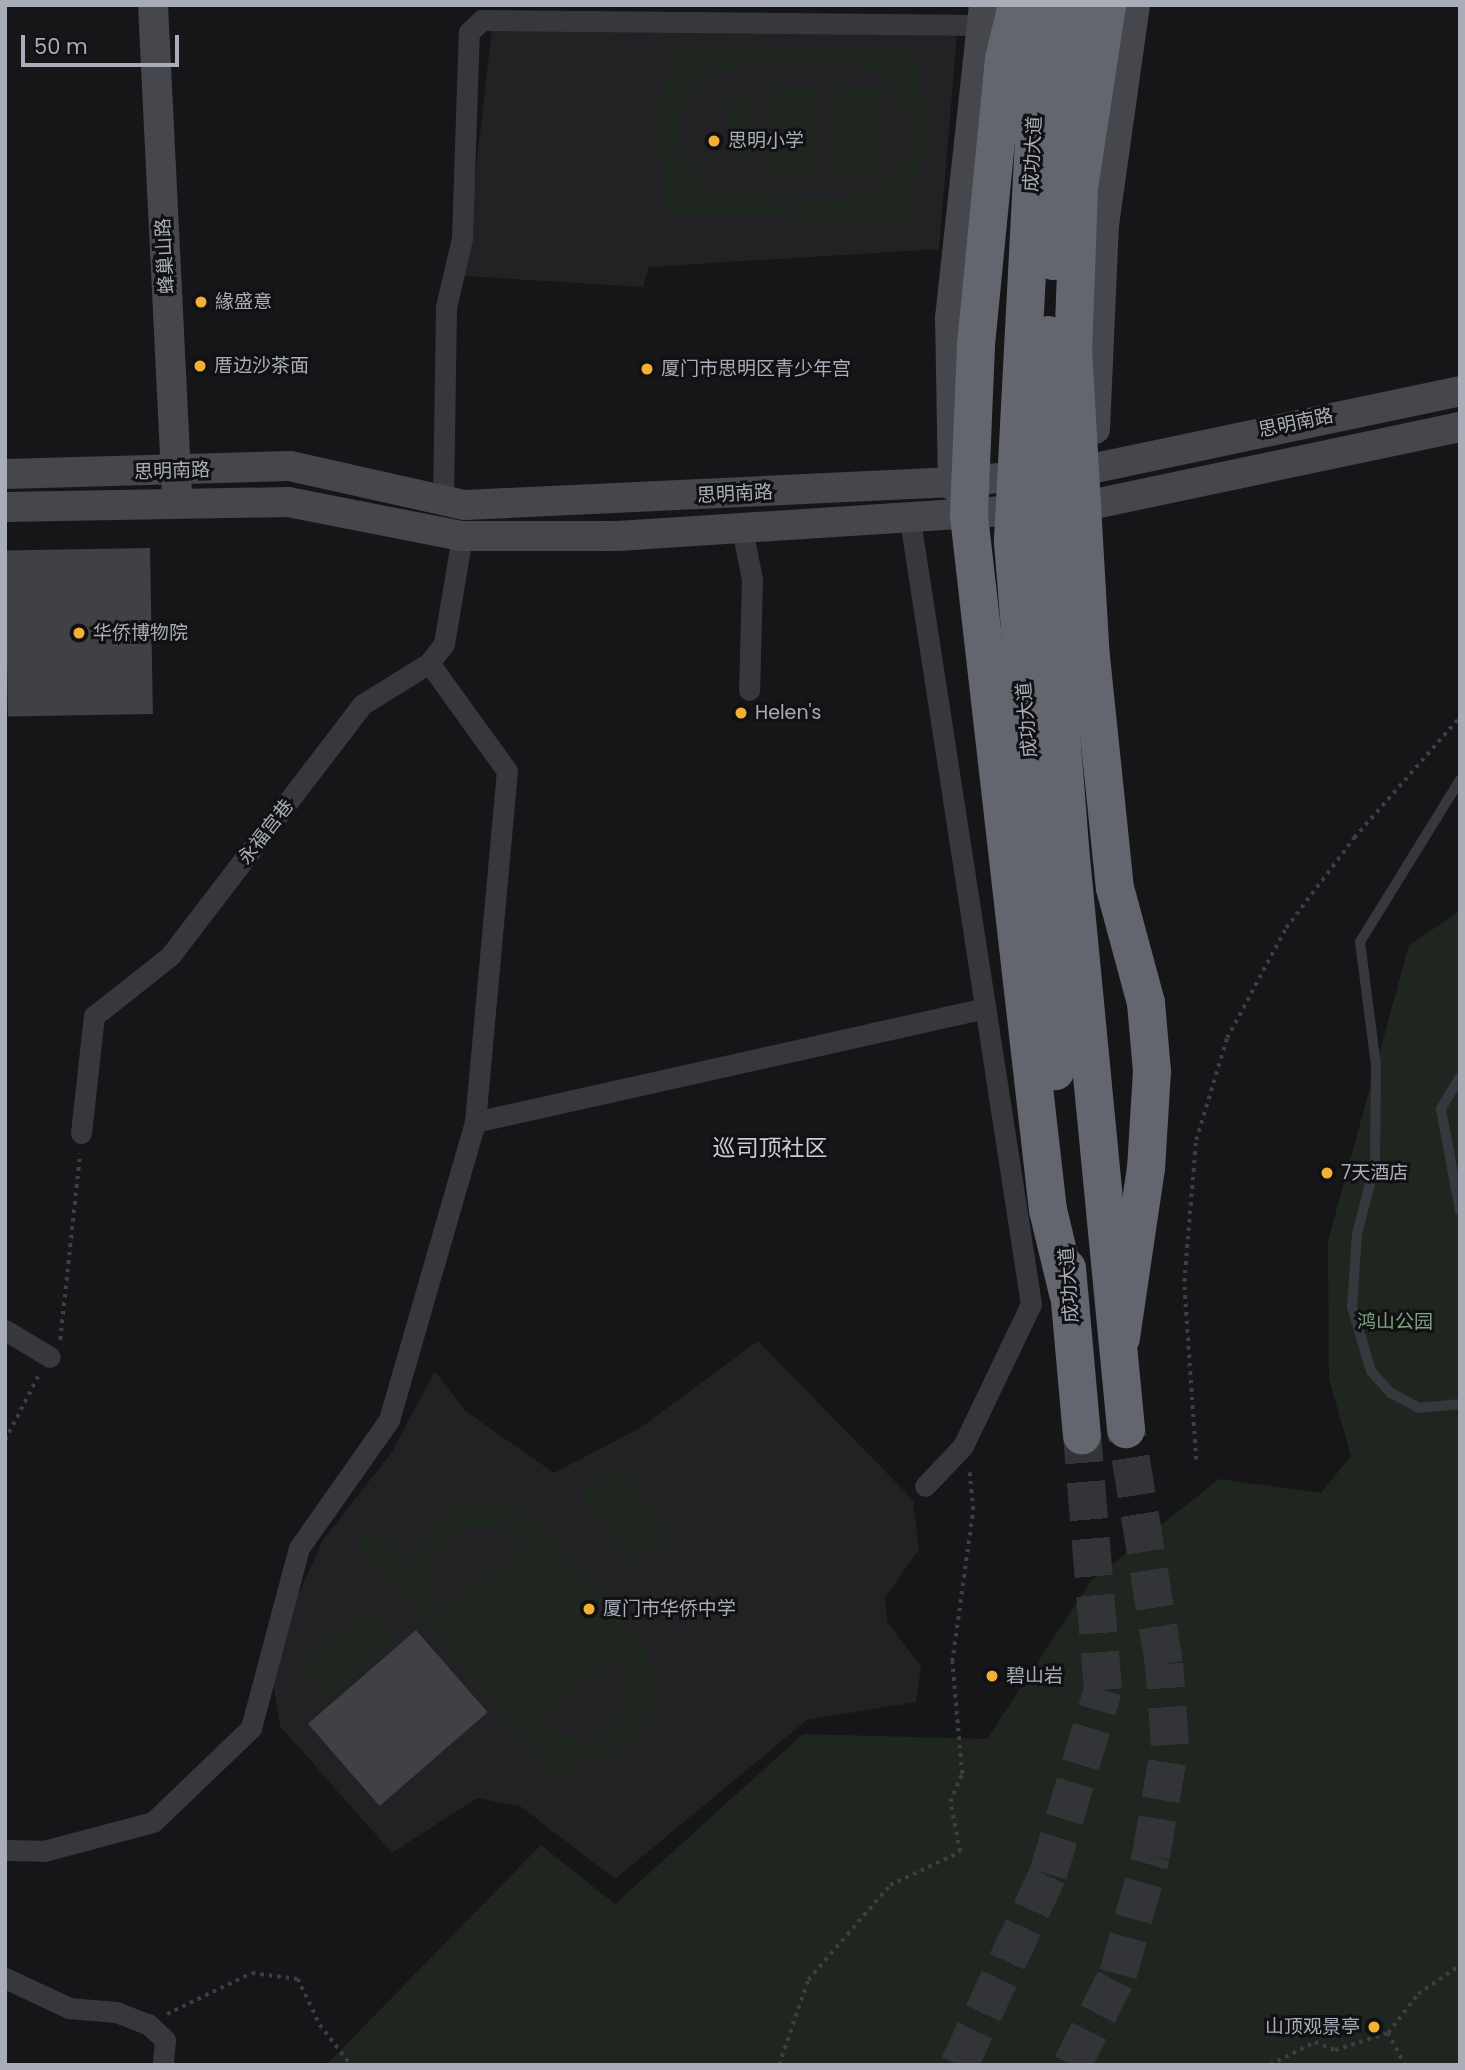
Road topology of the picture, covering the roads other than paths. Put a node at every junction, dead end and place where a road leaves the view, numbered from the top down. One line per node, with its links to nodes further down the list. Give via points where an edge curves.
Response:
1 (153, 5): 10 (main road, 蜂巢山路)
2 (1017, 5): 13 (highway, via 1004,59)
3 (1053, 5): 23 (highway, 成功大道, bridge, via 1037,75 1013,540)
4 (1080, 5): 23 (highway, 成功大道, bridge, via 1069,46 1047,349)
5 (1107, 5): 12 (highway, via 1079,189 1073,349)
6 (1135, 5): 12 (main road, via 1104,225)
7 (983, 15): 13 (main road, via 950,318); 14 (street, via 482,20 469,32 462,238 446,307)
8 (1460, 391): 12 (main road, 思明南路)
9 (1460, 427): 12 (main road, 思明南路)
10 (176, 471): 11 (main road, 思明南路); 14 (main road, 思明南路, via 289,466); 15 (main road, 蜂巢山路)
11 (5, 474)
12 (1093, 486): 13 (main road, 思明南路); 31 (highway, via 1090,647 1115,888 1146,1003 1152,1071 1146,1168)
13 (961, 499): 14 (main road, 思明南路, via 465,505); 17 (main road, 思明南路); 29 (highway, via 1048,1210)
14 (443, 500)
15 (178, 506): 16 (main road, 思明南路); 19 (main road, 思明南路, via 288,502)
16 (5, 507)
17 (910, 520): 18 (main road, 思明南路); 24 (street)
18 (742, 529): 19 (main road, 思明南路); 21 (street, via 752,579)
19 (462, 537): 20 (street, 永福宫巷, via 444,644)
20 (429, 663): 26 (street, via 507,771); 27 (street, 永福宫巷, via 363,704 170,956 94,1016)
21 (749, 690)
22 (1460, 780): 33 (lane, via 1360,942 1376,1066 1375,1164 1357,1234 1352,1307 1371,1371 1391,1394 1419,1408)
23 (1054, 850): 29 (highway, 成功大道); 31 (highway, 成功大道)
24 (985, 1008): 26 (street); 36 (street, via 1031,1304 967,1438)
25 (1460, 1077): 28 (lane, via 1441,1109)
26 (475, 1122): 37 (street, via 389,1420 299,1548 251,1727 153,1822 44,1851)
27 (81, 1132)
28 (1460, 1211)
29 (1068, 1293): 35 (highway, 成功大道)
30 (5, 1329): 32 (street)
31 (1121, 1338): 34 (highway, 成功大道)
32 (50, 1357)
33 (1460, 1404)
34 (1126, 1429)
35 (1082, 1435)
36 (925, 1486)
37 (5, 1850)
38 (5, 1978): 39 (street, via 69,2008 116,2012 148,2024 165,2040)
39 (163, 2065)

